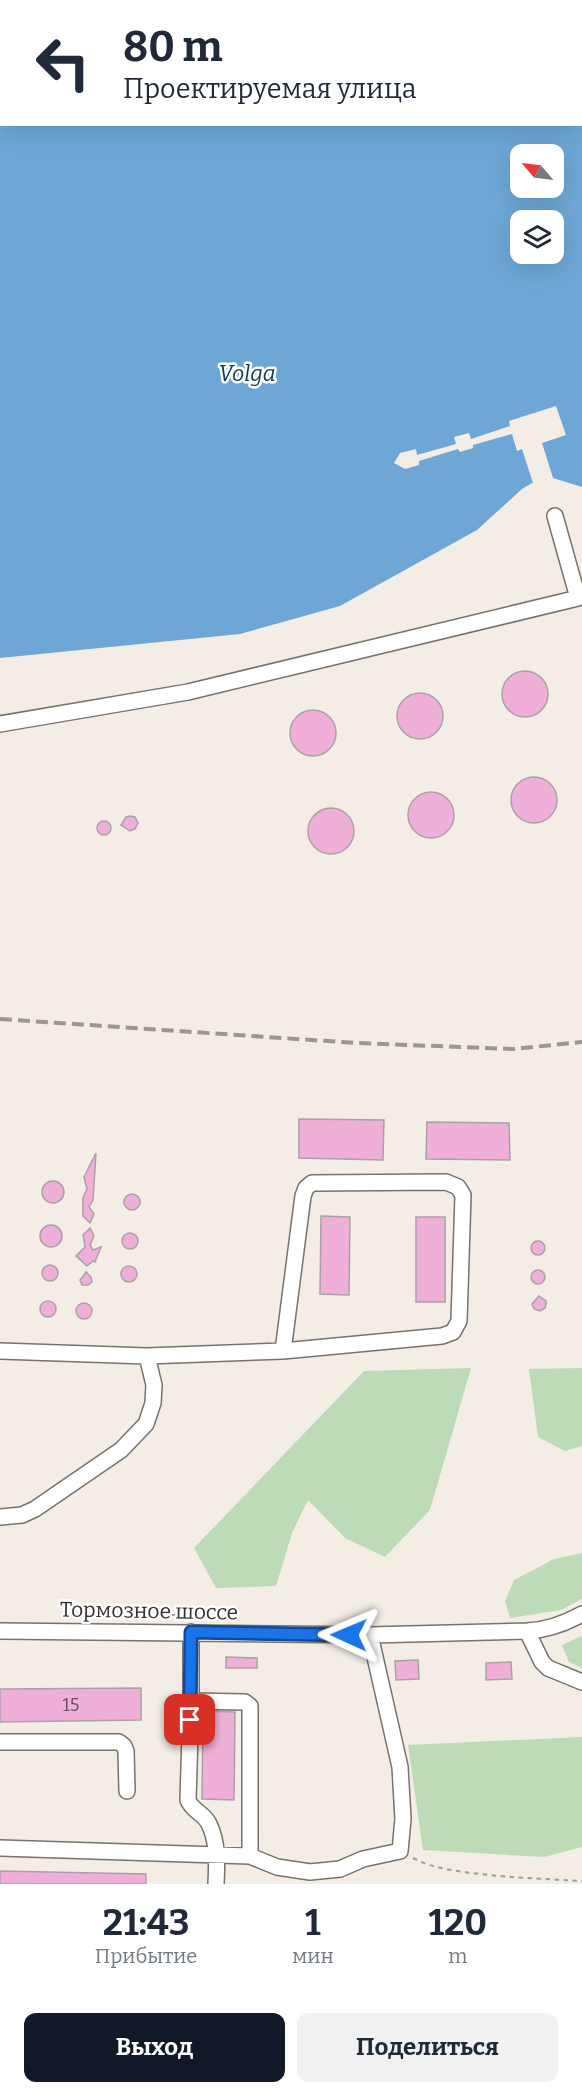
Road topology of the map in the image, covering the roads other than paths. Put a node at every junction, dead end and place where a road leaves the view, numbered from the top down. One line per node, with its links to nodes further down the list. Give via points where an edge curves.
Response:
1 (555, 516): 2 (street)
2 (580, 597): 3 (street, via 188,692)
3 (0, 724)
4 (0, 1351): 6 (street)
5 (284, 1351): 5 (street, via 306,1188 312,1183 446,1182 458,1187 464,1195 459,1321 453,1332); 6 (street)
6 (147, 1356): 7 (street, via 154,1385 146,1424 121,1450 35,1509)
7 (0, 1517)
8 (582, 1614): 10 (street, Тормозное шоссе, via 561,1625)
9 (0, 1631): 11 (street, Тормозное шоссе)
10 (527, 1631): 12 (street, Тормозное шоссе); 13 (street, via 548,1668)
11 (191, 1632): 12 (street, Тормозное шоссе); 14 (street)
12 (370, 1635): 19 (street, via 400,1767 400,1851 340,1869 310,1872 277,1867)
13 (582, 1682)
14 (191, 1701): 18 (street, via 188,1800 190,1807 209,1823); 19 (street, via 245,1702 250,1706)
15 (0, 1742): 16 (street, via 119,1742 126,1751)
16 (127, 1791)
17 (0, 1848): 18 (street)
18 (217, 1855): 19 (street); 20 (street)
19 (250, 1856)
20 (216, 1884)

